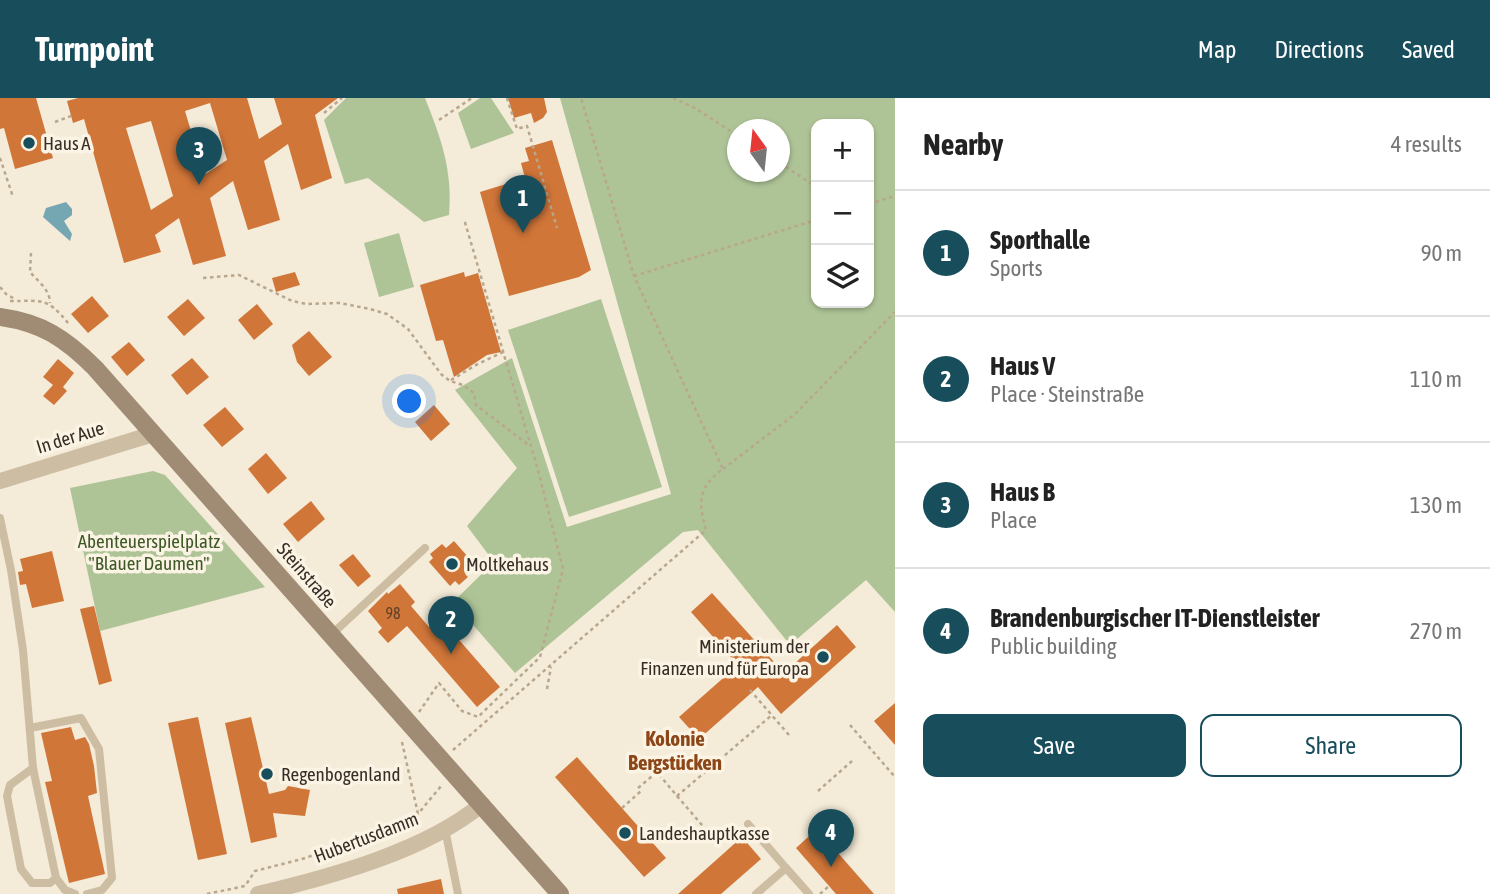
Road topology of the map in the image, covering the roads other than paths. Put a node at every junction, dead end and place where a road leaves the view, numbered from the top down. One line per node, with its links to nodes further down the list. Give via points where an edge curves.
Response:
1 (0, 317): 2 (street, Steinstraße, via 47,329 65,341)
2 (153, 434): 3 (street, In der Aue); 6 (street, Steinstraße)
3 (0, 481)
4 (0, 518): 7 (lane, via 23,650)
5 (425, 548): 6 (lane)
6 (332, 634): 9 (street, Steinstraße)
7 (30, 728): 8 (lane); 16 (lane, via 81,718 99,749 112,878 102,890)
8 (33, 768): 13 (lane); 13 (lane, via 10,785 12,830 21,869 32,883 50,883)
9 (482, 804): 11 (street, Hubertusdamm); 18 (street, Steinstraße)
10 (748, 824): 12 (lane)
11 (445, 829): 14 (street, Hubertusdamm, via 388,855); 17 (lane)
12 (786, 868): 19 (lane); 20 (lane)
13 (56, 878): 15 (lane)
14 (268, 893)
15 (75, 894)
16 (87, 894)
17 (458, 894)
18 (560, 894)
19 (756, 894)
20 (809, 894)

